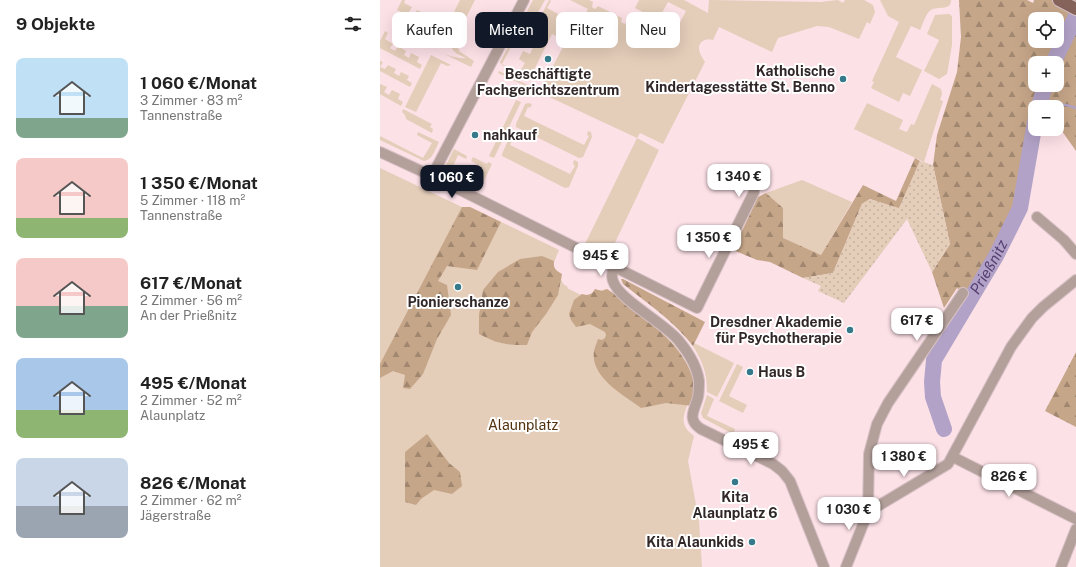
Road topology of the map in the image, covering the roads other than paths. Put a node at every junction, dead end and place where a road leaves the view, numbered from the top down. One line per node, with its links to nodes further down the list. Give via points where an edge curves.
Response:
1 (524, 0): 5 (street)
2 (1059, 0): 3 (main road)
3 (1076, 9)
4 (380, 152): 5 (street)
5 (432, 176): 9 (street)
6 (754, 192): 9 (street, via 697,308)
7 (1038, 217): 8 (street)
8 (1076, 254)
9 (614, 267): 16 (street, via 612,280 615,286 678,339 690,356 699,380 698,397 692,414 694,423 701,430 773,464 782,471 790,481)
10 (1076, 280): 12 (street, via 1032,318 1011,347)
11 (963, 293): 13 (street, via 888,403 877,424 869,454)
12 (953, 457): 13 (street, via 948,464); 14 (street)
13 (868, 512): 17 (street)
14 (1076, 519)
15 (1076, 529): 18 (street)
16 (824, 567)
17 (846, 567)
18 (1061, 567)

